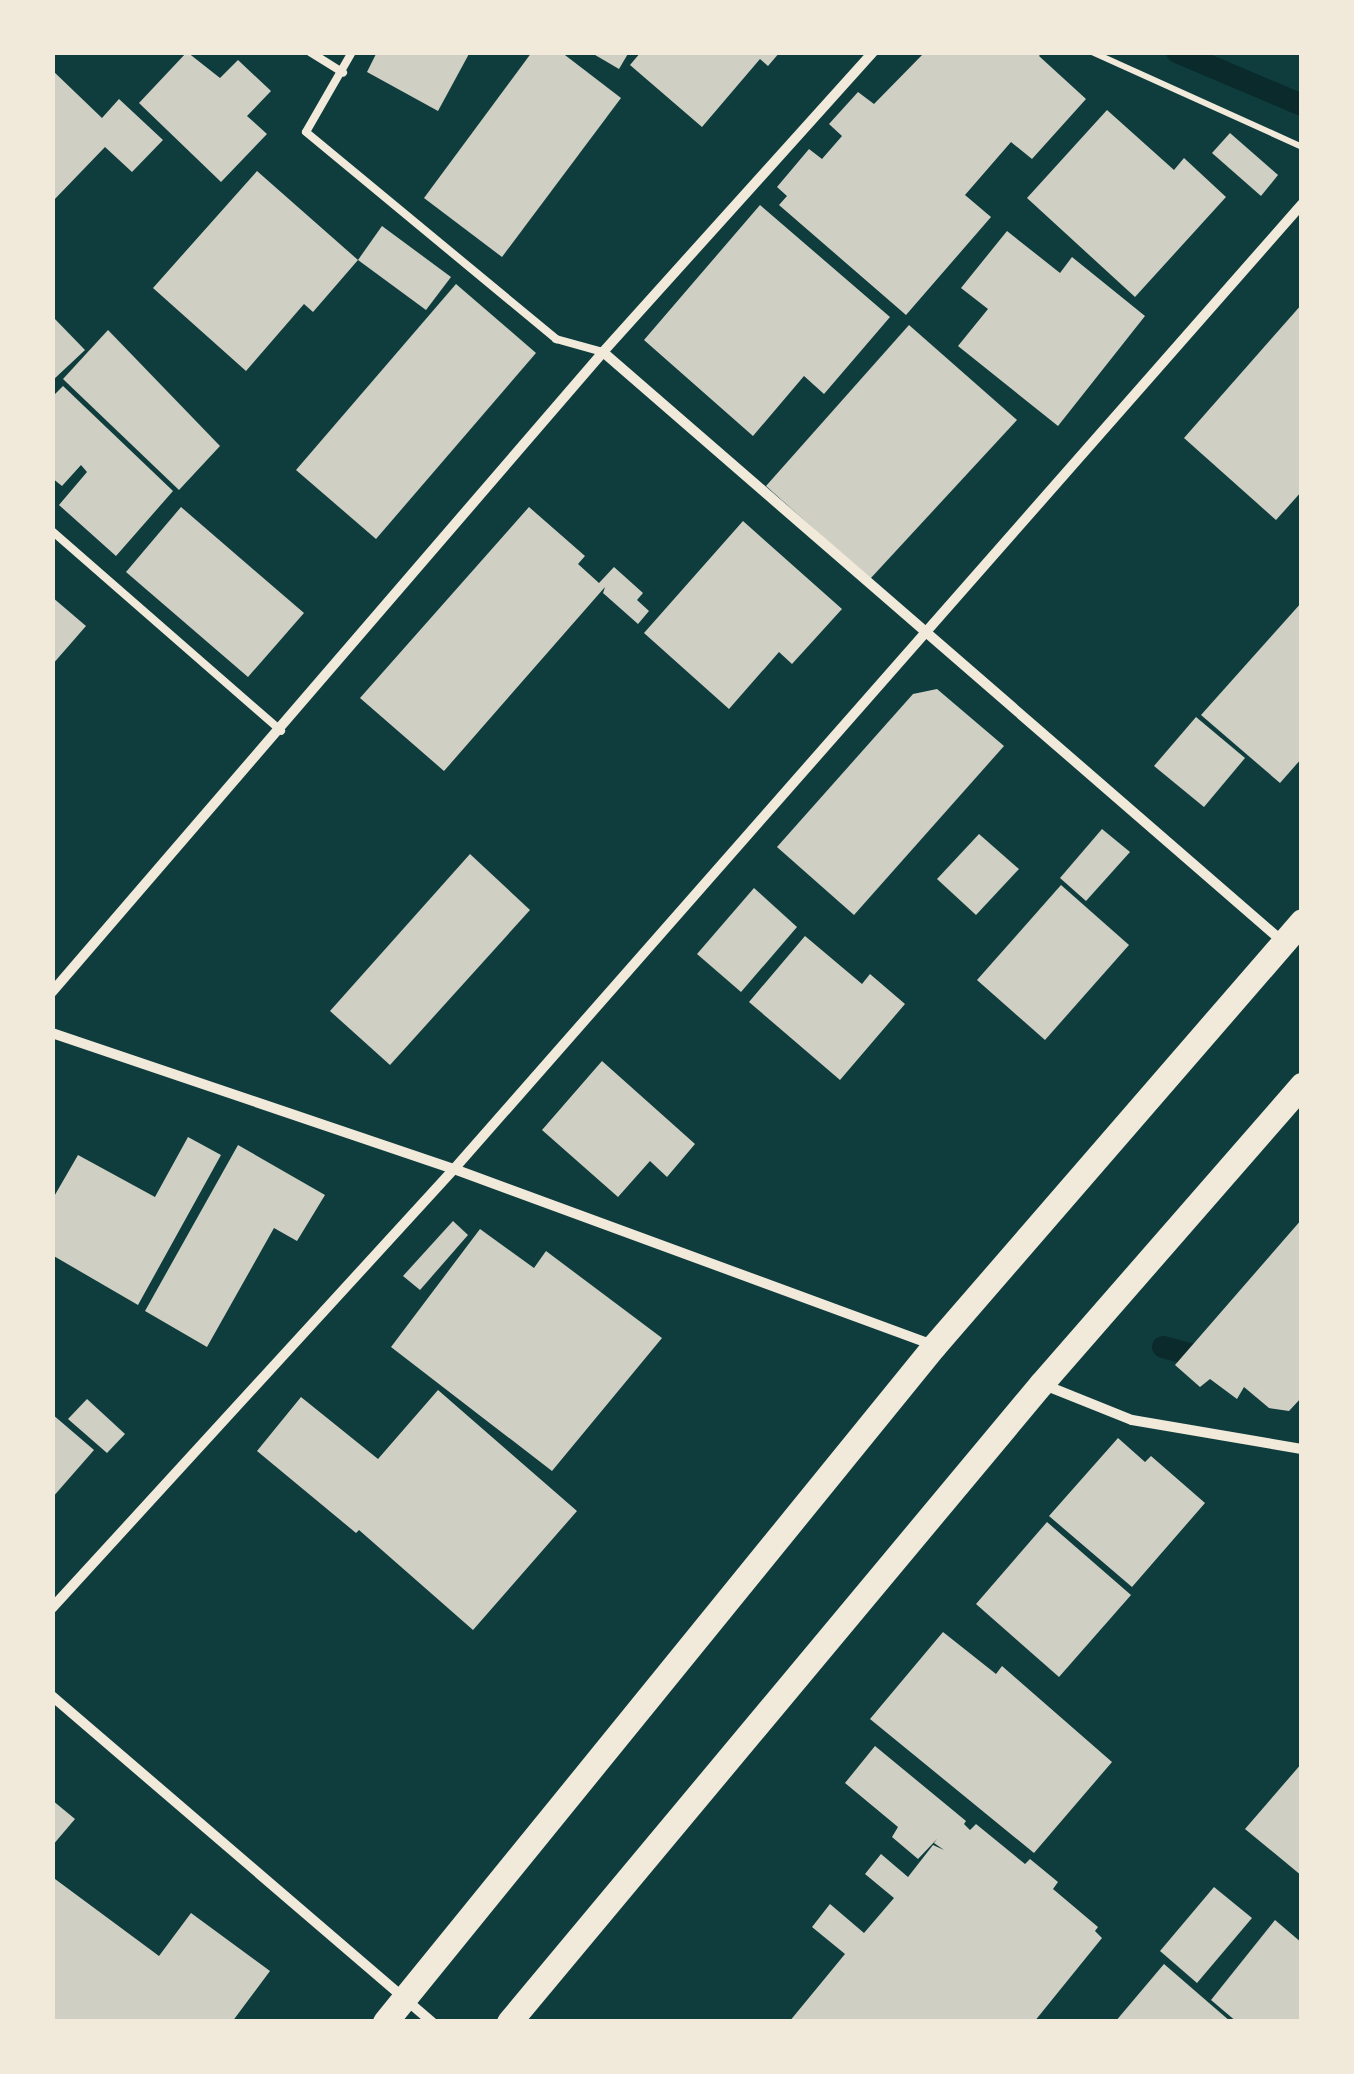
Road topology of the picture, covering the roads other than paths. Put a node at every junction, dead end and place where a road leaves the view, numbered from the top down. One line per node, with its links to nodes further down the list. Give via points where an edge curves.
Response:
1 (310, 52): 4 (lane)
2 (352, 52): 4 (lane)
3 (873, 52): 6 (street)
4 (343, 74): 6 (lane, via 306,132 556,338)
5 (1302, 204): 8 (street)
6 (603, 352): 8 (street); 9 (street)
7 (52, 531): 9 (lane)
8 (927, 634): 11 (street); 15 (street)
9 (281, 731): 12 (street)
10 (1302, 921): 11 (main road)
11 (1284, 942): 16 (main road)
12 (52, 992)
13 (52, 1033): 15 (street)
14 (1302, 1085): 17 (main road)
15 (454, 1170): 16 (street); 19 (street)
16 (934, 1346): 21 (main road)
17 (1041, 1384): 18 (street, via 1132,1420); 24 (main road)
18 (1302, 1449)
19 (52, 1608)
20 (52, 1696): 21 (street)
21 (404, 1998): 22 (main road); 23 (street)
22 (385, 2022)
23 (432, 2022)
24 (510, 2022)

